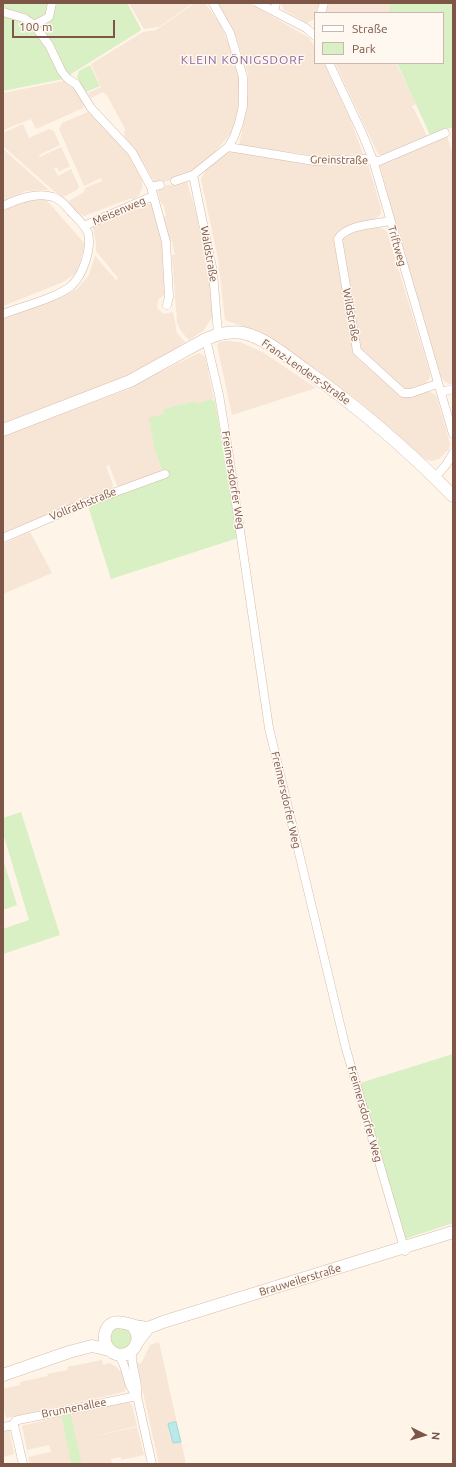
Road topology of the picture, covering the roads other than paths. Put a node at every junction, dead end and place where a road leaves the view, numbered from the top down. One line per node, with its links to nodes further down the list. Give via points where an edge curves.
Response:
1 (52, 3): 6 (street, via 49,17)
2 (213, 3): 10 (street, via 230,33 243,77 243,106 234,137)
3 (258, 3): 4 (street)
4 (275, 7): 7 (street)
5 (3, 12): 6 (street, via 24,18)
6 (34, 25): 15 (street, via 49,45 66,77 76,84 91,108 132,152)
7 (314, 32)
8 (329, 64): 11 (street, Triftweg)
9 (445, 133): 11 (street, Greinstraße, via 384,160)
10 (228, 147): 11 (street, Greinstraße, via 314,161); 12 (street)
11 (373, 160): 18 (street, Triftweg)
12 (193, 176): 13 (street); 22 (street, Waldstraße, via 213,272)
13 (175, 181)
14 (160, 185): 15 (street)
15 (151, 188): 16 (street)
16 (153, 196): 19 (street, Meisenweg); 20 (street, via 166,242 169,297)
17 (3, 206): 19 (street, Meisenweg, via 24,197 53,196)
18 (390, 221): 24 (street, Triftweg); 24 (street, Wildstraße, via 347,230 338,239 357,351 399,392 411,393)
19 (84, 226): 21 (street, via 88,234 88,247 73,284 58,294)
20 (167, 305)
21 (3, 314)
22 (218, 334): 23 (main road, Franz-Lenders-Straße); 31 (main road, Franz-Lenders-Straße, via 231,332 250,335 289,358 368,416)
23 (206, 339): 27 (main road, Franz-Lenders-Straße, via 130,381); 35 (street, Freimersdorfer Weg, via 228,449 269,728 346,1049)
24 (437, 384): 26 (street, Triftweg)
25 (453, 389): 26 (street)
26 (441, 392): 28 (street, Triftweg)
27 (3, 430)
28 (453, 434)
29 (453, 454): 31 (street)
30 (164, 474): 33 (street, Vollrathstraße, via 80,505)
31 (435, 477): 32 (main road, Franz-Lenders-Straße)
32 (453, 496)
33 (3, 538)
34 (453, 1232): 35 (main road, Brauweilerstraße)
35 (405, 1250): 37 (main road, Brauweilerstraße)
36 (132, 1325): 37 (main road, Brauweilerstraße); 38 (main road, Brauweilerstraße, via 125,1322 114,1323); 40 (main road, via 137,1332)
37 (148, 1328): 40 (main road)
38 (104, 1335): 39 (main road, Brauweilerstraße); 41 (main road, via 105,1343)
39 (92, 1346): 41 (main road, Brauweilerstraße); 42 (main road, Brauweilerstraße)
40 (135, 1346): 41 (main road, via 128,1353); 43 (street, via 132,1362)
41 (114, 1352): 43 (street, via 125,1364 130,1388)
42 (3, 1375)
43 (137, 1396): 44 (street, Brunnenallee, via 18,1420); 47 (street)
44 (14, 1425): 45 (street, Brunnenallee); 46 (street)
45 (3, 1427)
46 (23, 1464)
47 (152, 1464)

